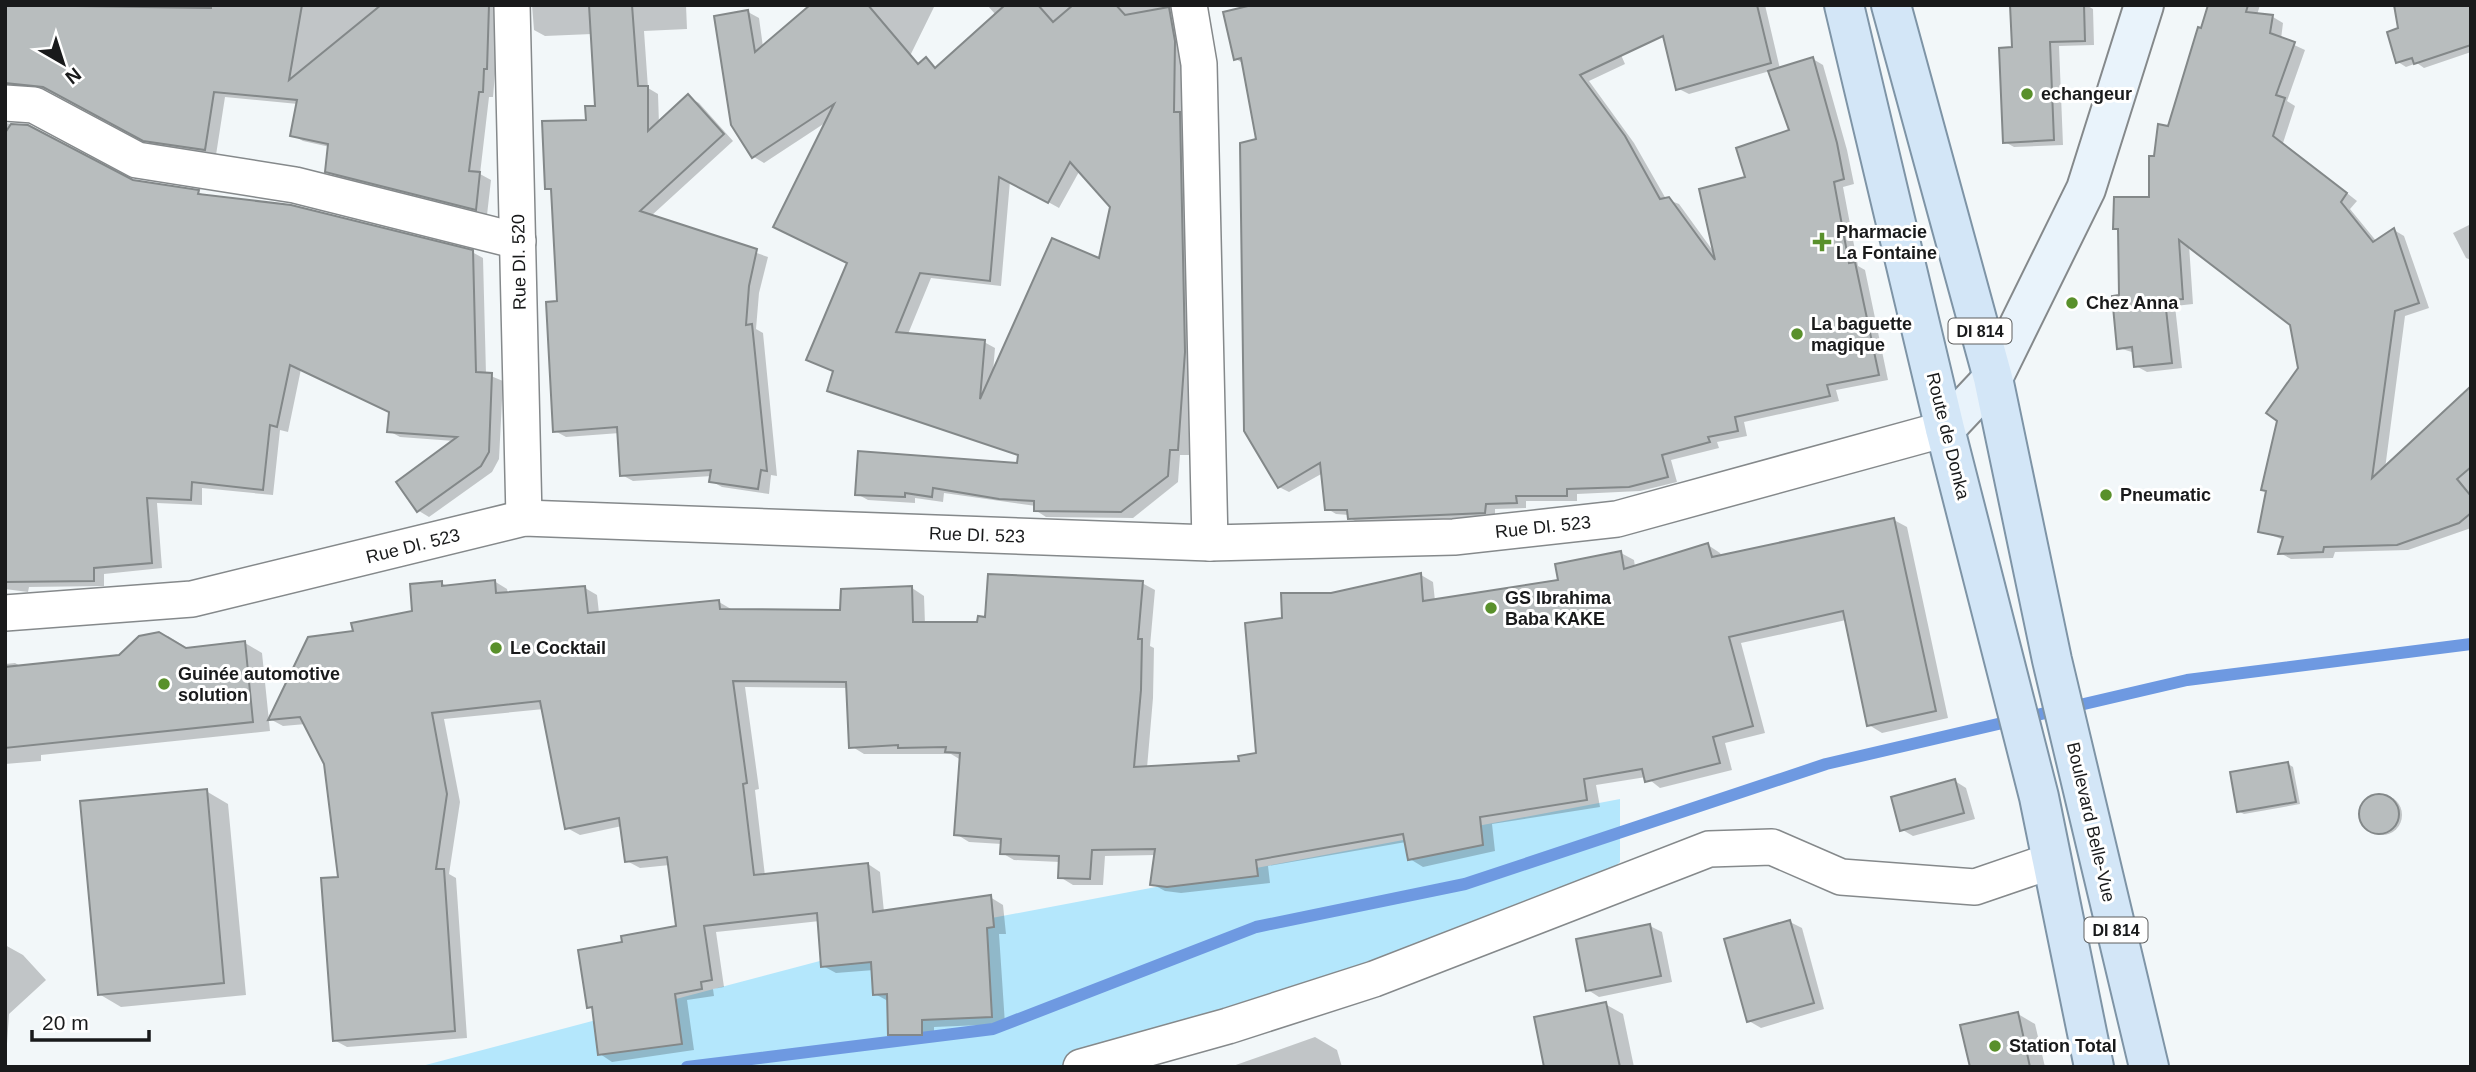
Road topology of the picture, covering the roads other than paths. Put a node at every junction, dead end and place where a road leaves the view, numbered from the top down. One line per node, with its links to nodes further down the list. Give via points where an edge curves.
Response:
1 (512, 5): 7 (street, Rue DI. 520)
2 (1189, 5): 11 (street, via 1199,64)
3 (1844, 5): 9 (main road, Route de Donka / DI 814)
4 (1891, 5): 8 (main road, DI 814)
5 (2144, 5): 8 (main road, via 2085,189)
6 (5, 103): 7 (street, via 34,106 137,160 295,186)
7 (518, 242): 10 (street, Rue DI. 520)
8 (1993, 378): 9 (main road); 16 (main road, Boulevard Belle-Vue / DI 814, via 2052,660)
9 (1945, 429): 11 (street, Rue DI. 523, via 1617,519 1454,537); 13 (main road, Route de Donka / DI 814, via 2039,797)
10 (524, 519): 11 (street, Rue DI. 523); 12 (street, Rue DI. 523, via 192,599)
11 (1210, 543)
12 (5, 613)
13 (2051, 861): 14 (street, via 1975,887 1841,877 1772,846 1709,849 1374,979); 15 (main road, DI 814)
14 (1081, 1067)
15 (2094, 1067)
16 (2149, 1067)

